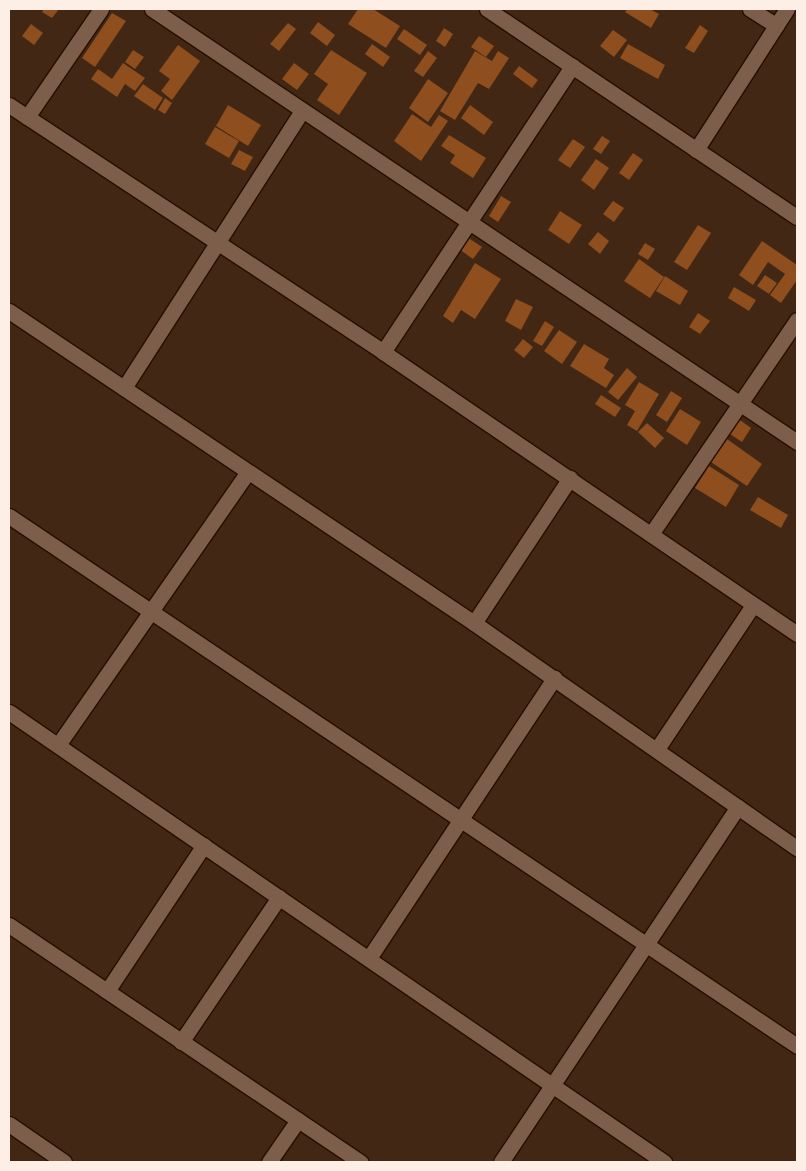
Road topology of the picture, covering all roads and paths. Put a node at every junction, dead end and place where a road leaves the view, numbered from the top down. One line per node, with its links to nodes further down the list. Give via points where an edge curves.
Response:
1 (101, 9): 10 (street)
2 (152, 9): 9 (street)
3 (487, 9): 7 (street)
4 (750, 9): 6 (street)
5 (787, 9): 6 (street)
6 (776, 25): 11 (street)
7 (572, 66): 11 (street); 13 (street)
8 (9, 105): 10 (street)
9 (302, 111): 13 (street); 14 (street)
10 (27, 116): 14 (street)
11 (696, 150): 12 (street)
12 (797, 217)
13 (468, 222): 17 (street); 19 (street)
14 (218, 244): 17 (street); 18 (street)
15 (9, 311): 18 (street)
16 (797, 320): 19 (street)
17 (383, 352): 22 (street)
18 (124, 388): 21 (street)
19 (741, 404): 20 (street); 24 (street)
20 (797, 442)
21 (247, 472): 26 (street); 27 (street)
22 (570, 478): 24 (street); 27 (street)
23 (9, 516): 26 (street)
24 (651, 534): 25 (street)
25 (753, 605): 28 (street); 32 (street)
26 (152, 614): 31 (street); 34 (street)
27 (474, 622): 29 (street)
28 (797, 634)
29 (554, 678): 32 (street); 34 (street)
30 (9, 712): 31 (street)
31 (58, 745): 35 (street)
32 (657, 749): 33 (street)
33 (738, 807): 36 (street); 39 (street)
34 (460, 820): 39 (street); 40 (street)
35 (204, 845): 37 (street); 41 (street)
36 (797, 848)
37 (279, 897): 40 (street); 42 (street)
38 (9, 925): 41 (street)
39 (647, 944): 43 (street); 44 (street)
40 (369, 958): 44 (street)
41 (107, 991): 42 (street)
42 (181, 1042): 45 (street)
43 (797, 1046)
44 (553, 1084): 50 (street); 51 (street)
45 (298, 1120): 48 (street); 49 (street)
46 (9, 1124): 47 (street)
47 (64, 1162)
48 (269, 1162)
49 (361, 1162)
50 (501, 1162)
51 (664, 1162)

